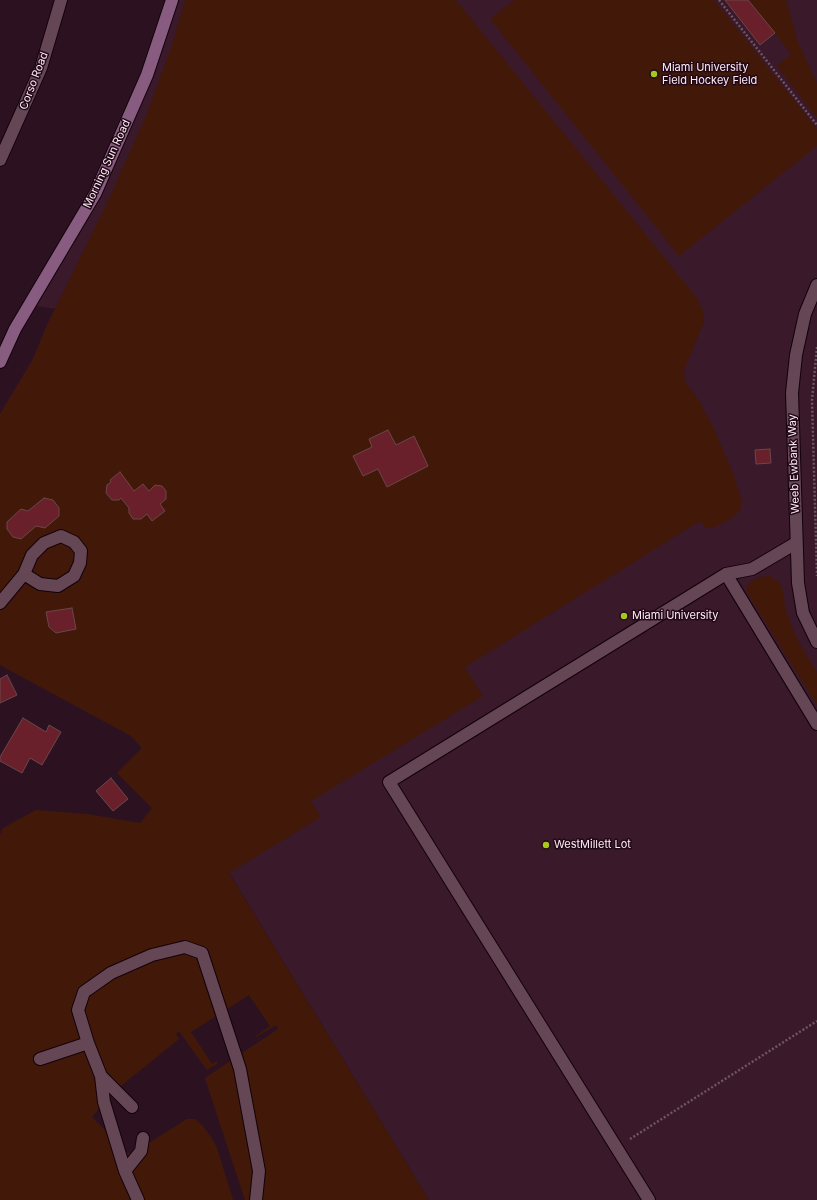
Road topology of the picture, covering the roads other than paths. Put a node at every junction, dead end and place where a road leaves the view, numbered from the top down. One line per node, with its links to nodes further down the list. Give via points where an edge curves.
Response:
1 (61, 0): 3 (street, Corso Road, via 41,68)
2 (172, 0): 5 (main road, Morning Sun Road, via 147,75 96,194 15,329)
3 (0, 160)
4 (817, 285): 6 (street, Weeb Ewbank Way, via 805,314 796,355 792,393)
5 (0, 362)
6 (796, 543): 8 (street, via 752,569); 10 (street, Weeb Ewbank Way, via 803,613)
7 (24, 574): 7 (street, via 40,584 58,586 74,576 80,563 81,551 74,542 61,536 44,543 32,555); 9 (street)
8 (726, 574): 11 (street); 20 (street, via 390,782)
9 (0, 603)
10 (817, 642)
11 (817, 724)
12 (88, 1043): 13 (street); 14 (street); 19 (street, via 78,1010 84,992 112,973 152,955 184,947 202,953 240,1069 259,1171)
13 (40, 1059)
14 (101, 1076): 15 (street); 17 (street, via 104,1102)
15 (132, 1107)
16 (143, 1138): 17 (street, via 141,1151)
17 (126, 1172): 18 (street)
18 (138, 1200)
19 (256, 1200)
20 (649, 1200)

